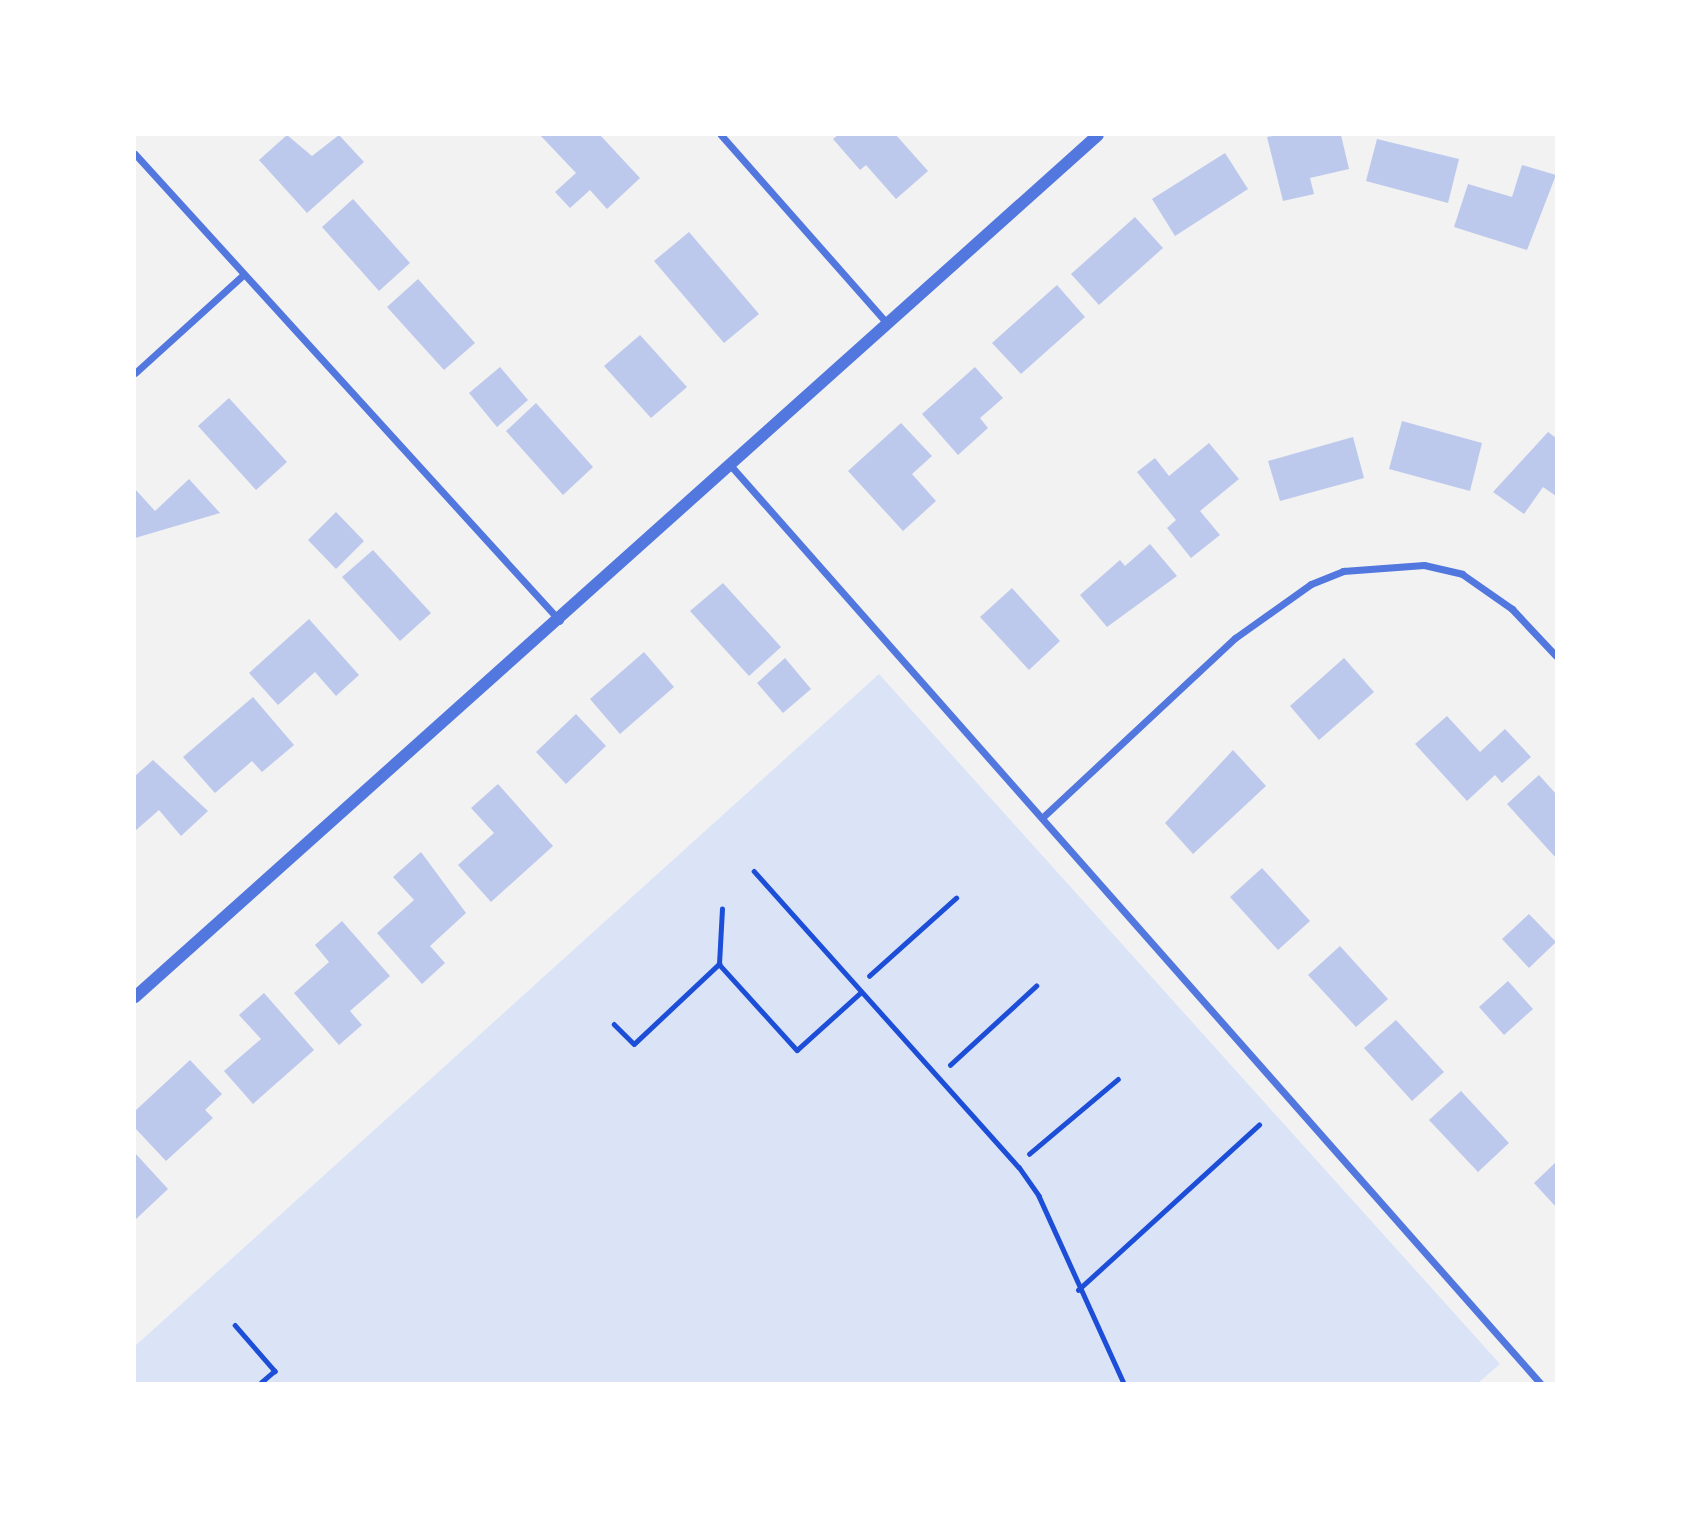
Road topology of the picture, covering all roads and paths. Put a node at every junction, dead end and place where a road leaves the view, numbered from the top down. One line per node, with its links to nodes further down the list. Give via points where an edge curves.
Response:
1 (721, 135): 5 (street)
2 (1098, 135): 5 (street)
3 (135, 154): 4 (street)
4 (243, 275): 6 (street); 8 (street)
5 (886, 322): 7 (street)
6 (135, 373)
7 (731, 466): 8 (street); 10 (street)
8 (560, 621): 18 (street)
9 (1556, 656): 10 (street, via 1512,609 1462,574 1399,564 1343,571 1311,584 1235,638)
10 (1044, 816): 26 (street)
11 (754, 871): 17 (path)
12 (956, 898): 15 (path)
13 (722, 909): 14 (path)
14 (719, 964): 17 (path, via 797,1051); 19 (path, via 634,1044)
15 (869, 976)
16 (1036, 986): 20 (path)
17 (860, 993): 24 (path, via 1019,1167 1039,1196)
18 (135, 997)
19 (614, 1024)
20 (950, 1065)
21 (1118, 1079): 23 (path)
22 (1259, 1125): 24 (path)
23 (1030, 1154)
24 (1078, 1290): 28 (path)
25 (235, 1325): 27 (path, via 275,1371)
26 (1533, 1375): 29 (street); 30 (street)
27 (261, 1383)
28 (1124, 1383)
29 (1524, 1383)
30 (1540, 1383)

